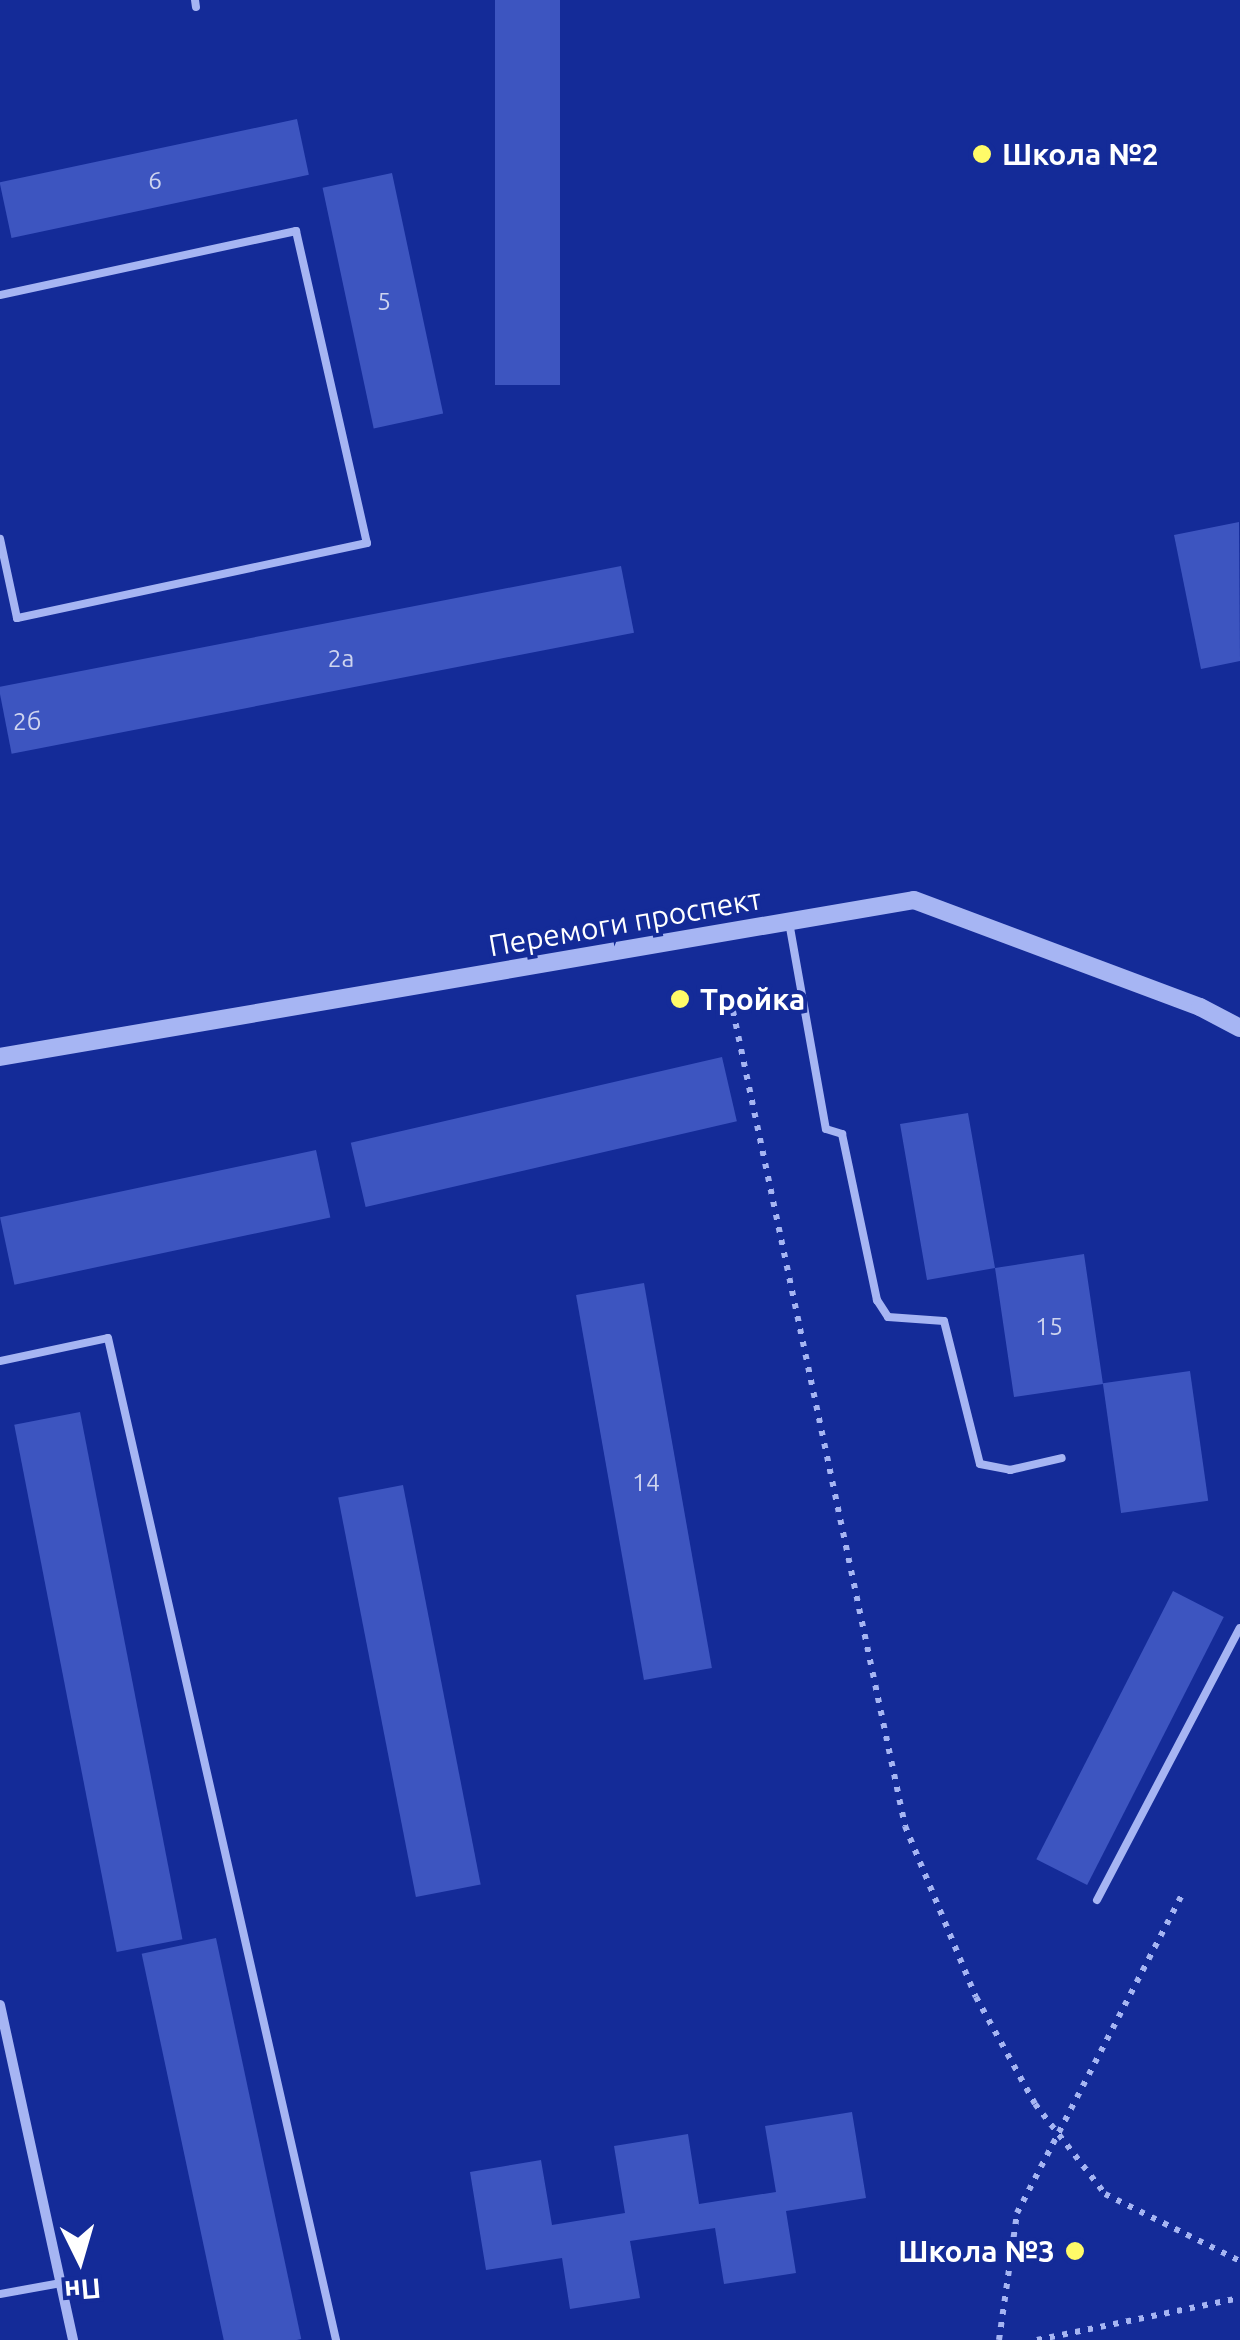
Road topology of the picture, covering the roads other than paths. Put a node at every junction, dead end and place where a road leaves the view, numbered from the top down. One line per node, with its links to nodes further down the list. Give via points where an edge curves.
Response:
1 (0, 295): 2 (lane, via 296,231 367,543 17,618)
2 (0, 539)
3 (789, 922): 4 (street, Перемоги проспект, via 914,900 1200,1006); 5 (street, Перемоги проспект); 7 (lane, via 826,1128 842,1134 877,1300 888,1317 944,1321 980,1464 1010,1470)
4 (1240, 1028)
5 (0, 1057)
6 (0, 1362): 14 (lane, via 108,1338)
7 (1062, 1458)
8 (1240, 1628): 9 (lane)
9 (1097, 1900)
10 (0, 2006): 11 (street)
11 (61, 2283): 12 (lane); 13 (street)
12 (0, 2294)
13 (73, 2340)
14 (336, 2340)

